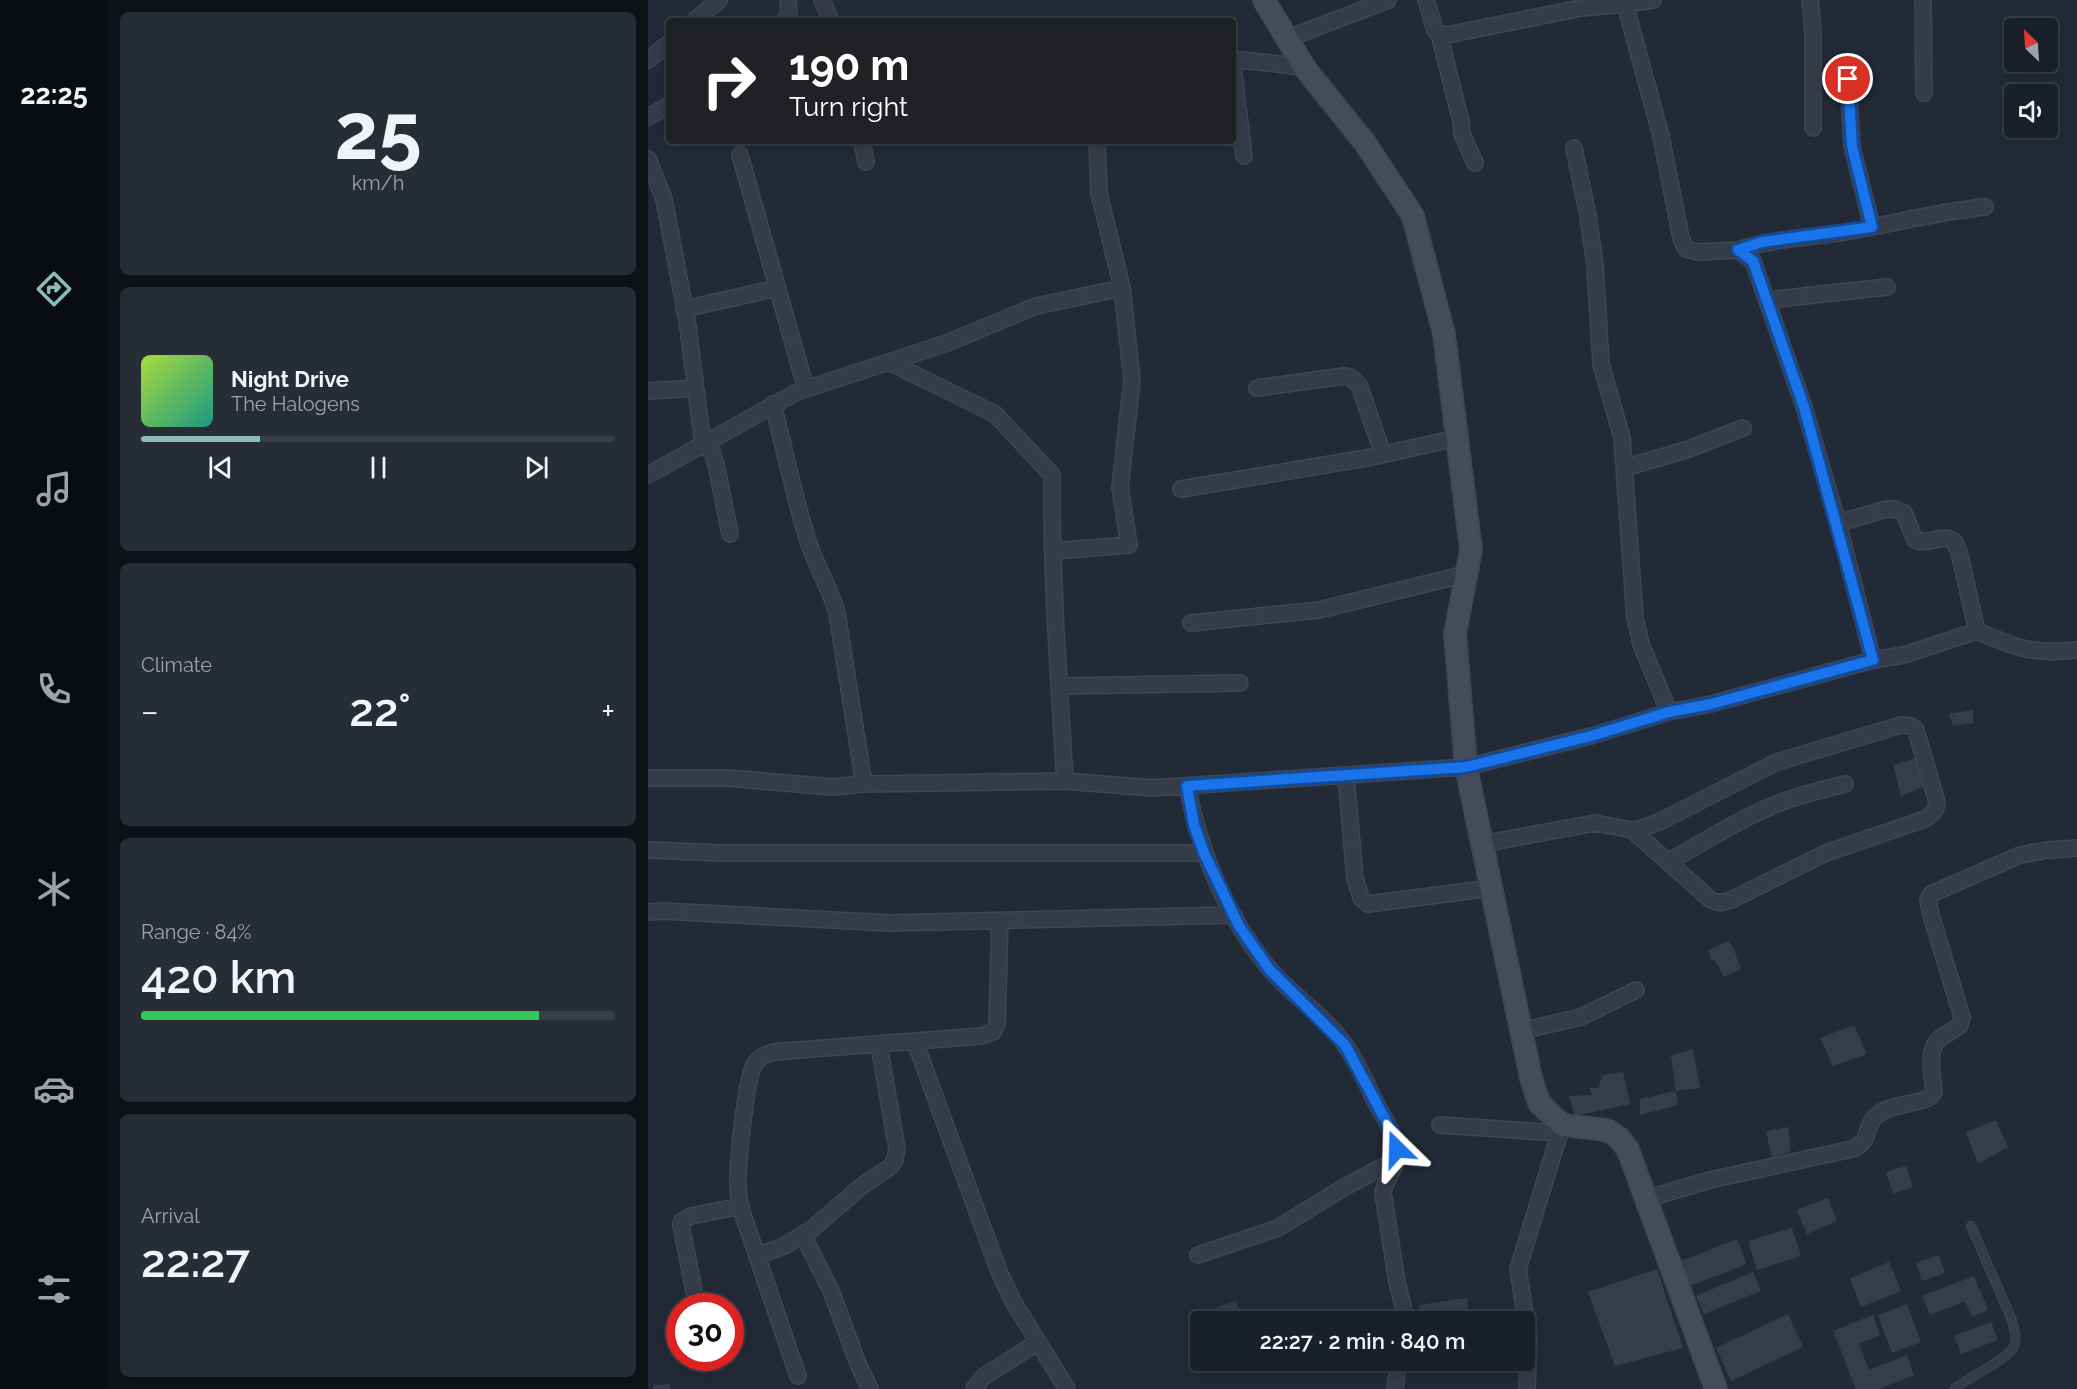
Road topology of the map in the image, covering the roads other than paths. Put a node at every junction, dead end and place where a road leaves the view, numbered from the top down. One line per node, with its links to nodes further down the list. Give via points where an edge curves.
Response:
1 (719, 0): 12 (street)
2 (788, 0): 13 (street)
3 (822, 0): 14 (street)
4 (1264, 0): 16 (street)
5 (1388, 0): 16 (street)
6 (1426, 0): 15 (street)
7 (1653, 0): 10 (street)
8 (1810, 0): 26 (street)
9 (1923, 0): 23 (street)
10 (1625, 4): 11 (street); 37 (street, via 1661,136 1686,249)
11 (1546, 7): 15 (street)
12 (698, 18)
13 (786, 18)
14 (830, 18)
15 (1439, 34): 33 (street, via 1462,134)
16 (1286, 39): 20 (street)
17 (666, 45): 19 (street)
18 (1236, 59): 20 (street)
19 (648, 60)
20 (1304, 68): 50 (street, via 1365,143 1413,216 1444,334)
21 (1848, 79): 36 (street, via 1852,146)
22 (1236, 91): 31 (street)
23 (1924, 93)
24 (666, 107): 25 (street)
25 (648, 117)
26 (1813, 128)
27 (863, 144): 32 (street)
28 (1097, 144): 40 (street, via 1099,193)
29 (1574, 148): 53 (street, via 1595,265 1601,364 1622,438)
30 (740, 155): 39 (street)
31 (1244, 156)
32 (866, 162)
33 (1475, 162)
34 (649, 164): 42 (street, via 664,199)
35 (1985, 207): 36 (street)
36 (1872, 227): 37 (street, via 1762,242)
37 (1738, 250): 41 (street, via 1753,261)
38 (1887, 287): 41 (street)
39 (777, 288): 42 (street); 46 (street)
40 (1122, 288): 43 (street, via 1036,306); 58 (street, via 1132,380 1120,487 1129,545)
41 (1768, 300): 56 (street)
42 (684, 309): 44 (street)
43 (889, 362): 46 (street); 58 (street, via 995,414 1052,474)
44 (695, 388): 47 (street); 51 (street)
45 (1257, 388): 52 (street, via 1350,377 1359,385)
46 (806, 389): 48 (street)
47 (648, 391)
48 (773, 404): 51 (street); 71 (street, via 800,516 837,613)
49 (1743, 428): 53 (street)
50 (1457, 438): 52 (street); 59 (street, via 1471,550)
51 (703, 444): 54 (street); 57 (street, via 712,452 716,464)
52 (1383, 454): 55 (street)
53 (1624, 468): 66 (street, via 1637,628)
54 (648, 475)
55 (1181, 489)
56 (1838, 523): 61 (street, via 1895,509 1904,513 1915,540 1925,542 1940,537 1954,541); 63 (street)
57 (730, 534)
58 (1053, 551): 65 (street)
59 (1466, 574): 60 (street, via 1319,610); 67 (street, via 1455,634)
60 (1191, 623)
61 (1977, 631): 62 (street, via 2032,651); 63 (street, via 1904,655)
62 (2077, 650)
63 (1873, 660): 66 (street)
64 (1240, 683): 65 (street)
65 (1059, 686): 70 (street)
66 (1669, 712): 67 (street)
67 (1466, 767): 68 (street); 75 (street)
68 (1346, 776): 73 (street); 80 (street, via 1355,878 1368,904)
69 (648, 778): 71 (street, via 726,778 833,787)
70 (1065, 781): 71 (street); 73 (street, via 1152,788)
71 (864, 784)
72 (1845, 784): 79 (street, via 1803,794 1752,815)
73 (1187, 786): 78 (street)
74 (1632, 830): 75 (street, via 1595,823); 79 (street); 79 (street, via 1659,822 1777,762 1901,725 1916,730 1937,802 1937,808 1925,819 1826,853 1720,903 1711,900)
75 (1482, 843): 80 (street)
76 (2077, 848): 91 (street, via 2020,855 1931,894 1930,915 1962,1017 1960,1025 1934,1045 1934,1092 1930,1097 1879,1113 1870,1123 1866,1139 1852,1149)
77 (648, 850): 78 (street)
78 (1204, 853): 82 (street)
79 (1668, 862)
80 (1492, 888): 85 (street)
81 (648, 912): 83 (street, via 889,923)
82 (1233, 915): 83 (street); 90 (street, via 1269,969 1345,1045 1392,1132)
83 (1000, 920): 86 (street, via 997,1024 993,1032)
84 (1636, 990): 85 (street, via 1581,1017)
85 (1521, 1031): 89 (street, via 1539,1103)
86 (915, 1042): 87 (street); 99 (street, via 999,1274)
87 (879, 1045): 92 (street, via 773,1052 760,1057 748,1085 738,1169); 94 (street, via 897,1149 895,1160)
88 (1440, 1125): 89 (street)
89 (1561, 1129): 91 (street, via 1607,1130 1619,1138 1628,1150); 106 (street, via 1518,1269 1529,1338)
90 (1397, 1159): 96 (street, via 1278,1228); 98 (street, via 1383,1193)
91 (1646, 1198): 107 (street)
92 (741, 1206): 95 (street); 97 (street, via 682,1221)
93 (1971, 1226): 108 (lane, via 2016,1337 2005,1356)
94 (803, 1235): 95 (street); 102 (street, via 831,1291)
95 (757, 1256): 101 (street)
96 (1198, 1256)
97 (694, 1293)
98 (1403, 1311)
99 (1038, 1342): 103 (street, via 983,1377); 104 (street)
100 (1397, 1371): 105 (street)
101 (798, 1376)
102 (870, 1389)
103 (974, 1389)
104 (1067, 1389)
105 (1395, 1389)
106 (1527, 1389)
107 (1716, 1389)
108 (1954, 1389)

